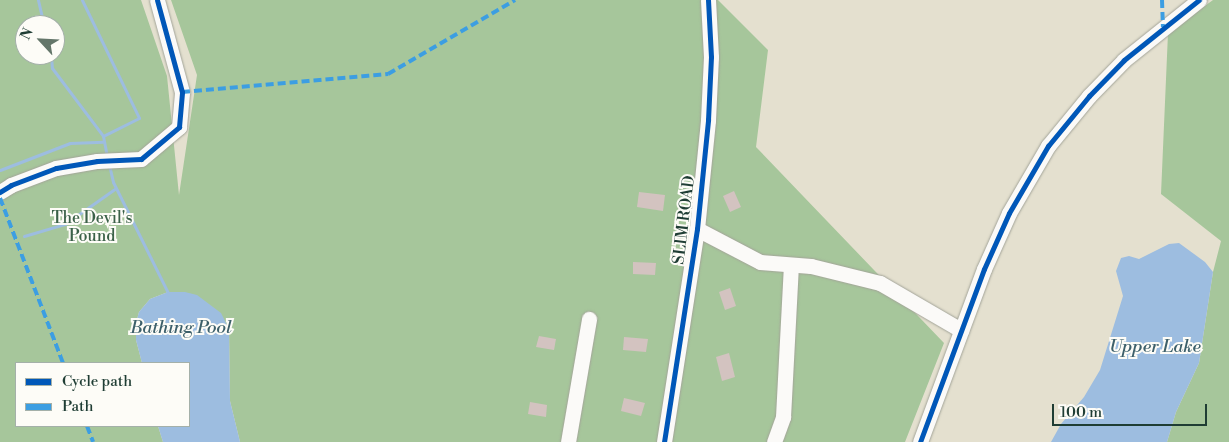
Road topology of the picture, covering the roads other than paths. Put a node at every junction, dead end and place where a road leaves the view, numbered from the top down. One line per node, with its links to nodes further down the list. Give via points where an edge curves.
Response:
1 (157, 0): 4 (street, via 182,92 179,127 142,159 97,161 56,168)
2 (708, 0): 5 (street, SLIM ROAD, via 712,57)
3 (1199, 0): 8 (street, via 1124,60 1048,146 1005,221)
4 (4, 184)
5 (697, 229): 6 (street, SLIM ROAD, via 760,262); 10 (street, SLIM ROAD)
6 (791, 266): 8 (street, SLIM ROAD, via 811,266 880,283); 11 (street, via 783,417)
7 (589, 320): 9 (street)
8 (961, 330): 12 (street)
9 (568, 442)
10 (664, 442)
11 (774, 442)
12 (920, 442)

